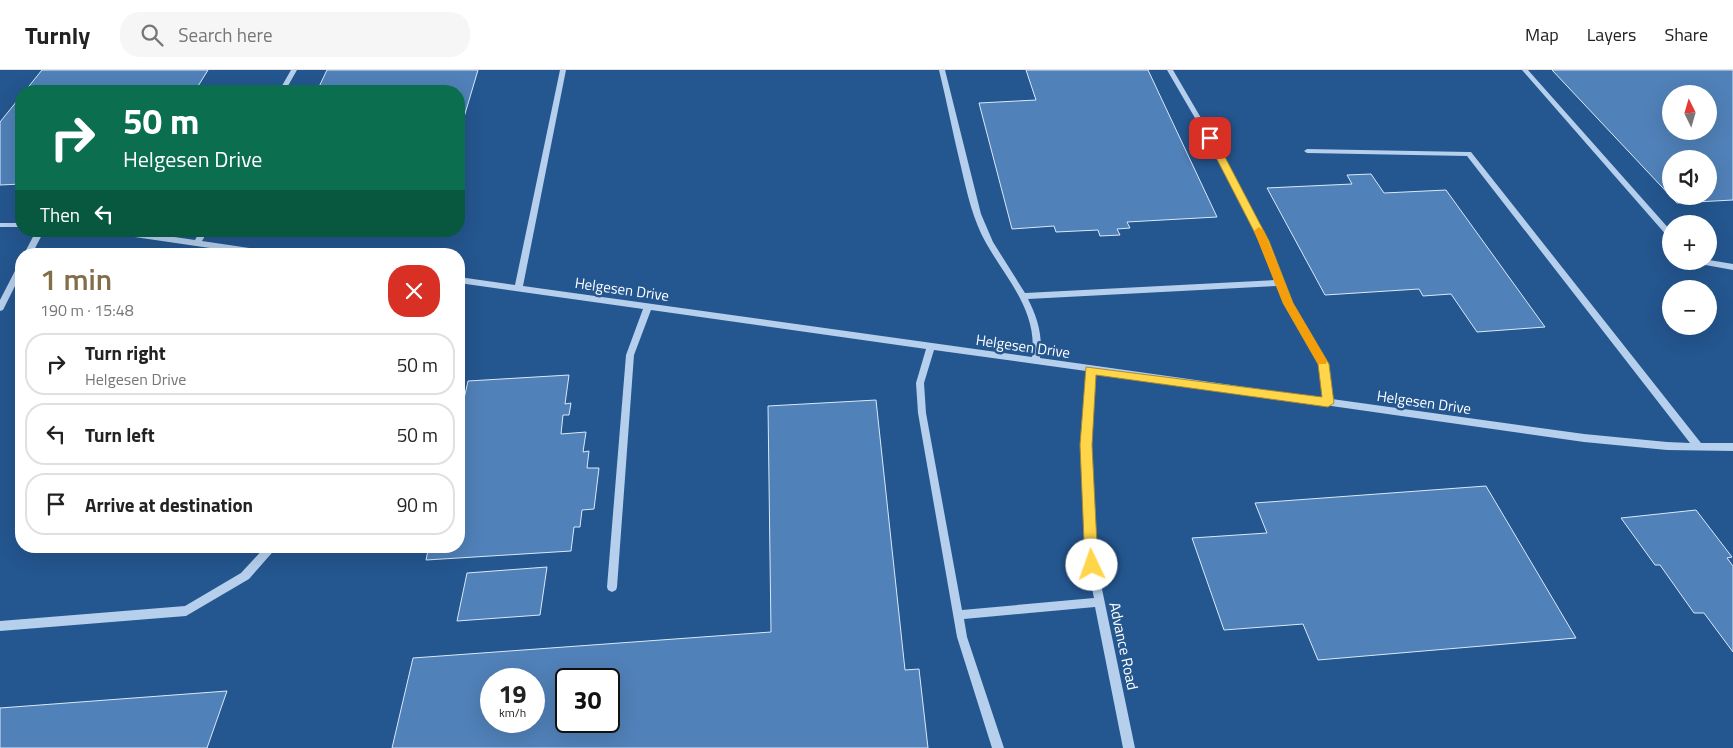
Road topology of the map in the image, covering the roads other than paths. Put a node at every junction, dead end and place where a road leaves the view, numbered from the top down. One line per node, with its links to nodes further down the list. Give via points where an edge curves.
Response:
1 (294, 70): 6 (street)
2 (563, 70): 20 (street)
3 (942, 70): 21 (street, via 977,215)
4 (1170, 70): 19 (street, via 1228,171 1264,241)
5 (1525, 70): 10 (street)
6 (285, 85)
7 (1307, 151): 28 (street, via 1469,154)
8 (0, 225): 9 (street)
9 (15, 225)
10 (1662, 225)
11 (156, 237): 13 (street)
12 (200, 237): 13 (street)
13 (197, 243): 14 (street)
14 (230, 248)
15 (1717, 264): 16 (street)
16 (1733, 267)
17 (15, 279): 23 (street)
18 (465, 281): 20 (street, Helgesen Drive)
19 (1280, 283): 21 (street); 27 (street, via 1288,303 1324,364)
20 (518, 289): 22 (street, Helgesen Drive)
21 (1022, 296): 25 (street, via 1036,325)
22 (648, 307): 24 (street, Helgesen Drive); 31 (street, via 630,355)
23 (0, 308)
24 (930, 348): 25 (street, Helgesen Drive); 33 (street, via 920,383 922,413)
25 (1035, 362): 26 (street, Helgesen Drive)
26 (1090, 370): 27 (street, Helgesen Drive); 32 (street, Advance Road, via 1086,445 1092,565)
27 (1328, 403): 28 (street, Helgesen Drive, via 1584,438)
28 (1700, 447): 29 (street, Helgesen Drive)
29 (1733, 447)
30 (266, 553): 34 (street, via 245,576 186,611)
31 (612, 587)
32 (1099, 602): 33 (street); 36 (street, Advance Road)
33 (958, 615): 35 (street, via 962,637)
34 (0, 626)
35 (998, 748)
36 (1129, 748)

